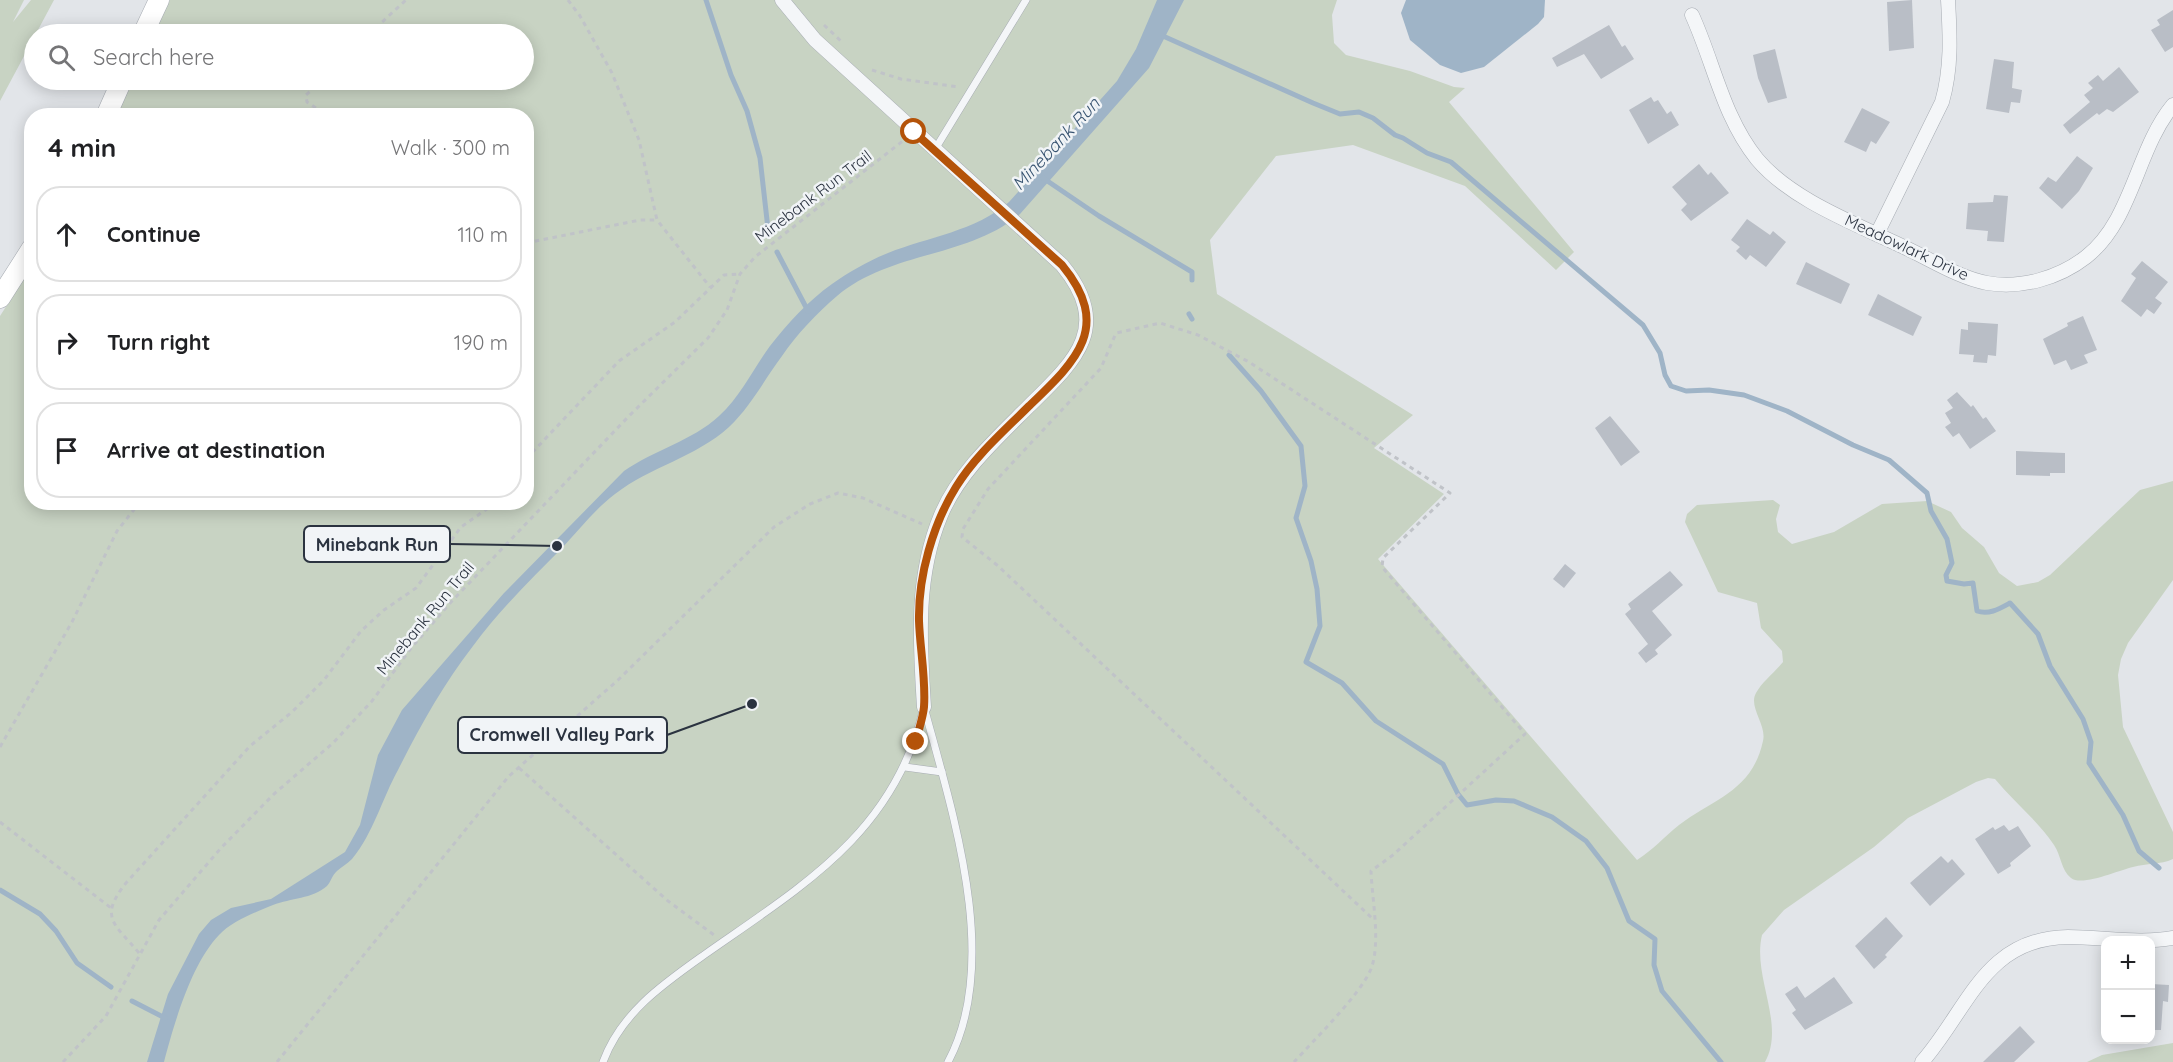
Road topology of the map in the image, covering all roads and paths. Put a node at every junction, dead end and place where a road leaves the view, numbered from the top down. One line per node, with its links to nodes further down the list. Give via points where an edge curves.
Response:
1 (159, 0): 9 (main road)
2 (406, 0): 10 (path)
3 (568, 0): 21 (path, via 612,73 639,140)
4 (782, 0): 20 (street, via 815,40)
5 (1026, 0): 20 (lane)
6 (1948, 0): 22 (street, via 1951,55 1945,91)
7 (1692, 15): 22 (street, Meadowlark Drive, via 1730,114 1758,159 1802,196)
8 (819, 21): 11 (path)
9 (148, 24)
10 (380, 24)
11 (850, 50)
12 (866, 64): 13 (path, via 874,72 901,79)
13 (963, 87)
14 (118, 90): 17 (main road)
15 (312, 90): 18 (path, via 306,95 307,102)
16 (2173, 105): 22 (street, Meadowlark Drive, via 2157,129 2112,227 2101,242 2071,267 2047,278 2015,284 1988,283 1958,274)
17 (110, 108)
18 (316, 108)
19 (905, 139): 25 (path, Minebank Run Trail, via 767,245)
20 (934, 151): 31 (street, via 1062,265 1080,290 1085,306 1083,340 1076,357 979,457 957,485)
21 (657, 220): 23 (path); 26 (path)
22 (1877, 234)
23 (534, 241)
24 (24, 260): 27 (main road)
25 (740, 274): 26 (path, via 724,275); 42 (path, Minebank Run Trail, via 727,310 708,338 452,601 412,646 372,701 333,742 221,848 159,920)
26 (710, 287): 28 (path, via 675,322 619,361)
27 (0, 298)
28 (534, 451)
29 (134, 510): 33 (path, via 117,531 72,622)
30 (485, 510): 38 (path, via 461,527 416,588 361,631 324,680 250,746 126,882)
31 (936, 530): 32 (street, via 924,574 919,618); 35 (path, via 863,498 838,493 810,504 774,527 618,680)
32 (924, 707): 34 (lane); 36 (lane)
33 (0, 747)
34 (905, 767): 36 (lane); 41 (lane, via 884,802 829,865)
35 (519, 768): 41 (path, via 668,901); 44 (path, via 508,776)
36 (942, 772): 46 (lane, via 969,902 972,950 963,1023)
37 (0, 822): 38 (path)
38 (111, 908): 42 (path, via 112,924)
39 (1374, 920): 39 (path, via 1371,872 1525,734 1382,567 1383,558 1450,493 1249,362 1198,335 1160,323 1116,333 1101,368 988,489 962,537 997,565); 47 (path, via 1371,969 1348,1002)
40 (2173, 938): 48 (street, via 2065,937 2012,951 1974,986)
41 (723, 942): 45 (lane, via 666,982 632,1012)
42 (139, 953): 43 (path, Minebank Run Trail, via 106,1017)
43 (63, 1062)
44 (277, 1062)
45 (603, 1062)
46 (948, 1062)
47 (1294, 1062)
48 (1922, 1062)

